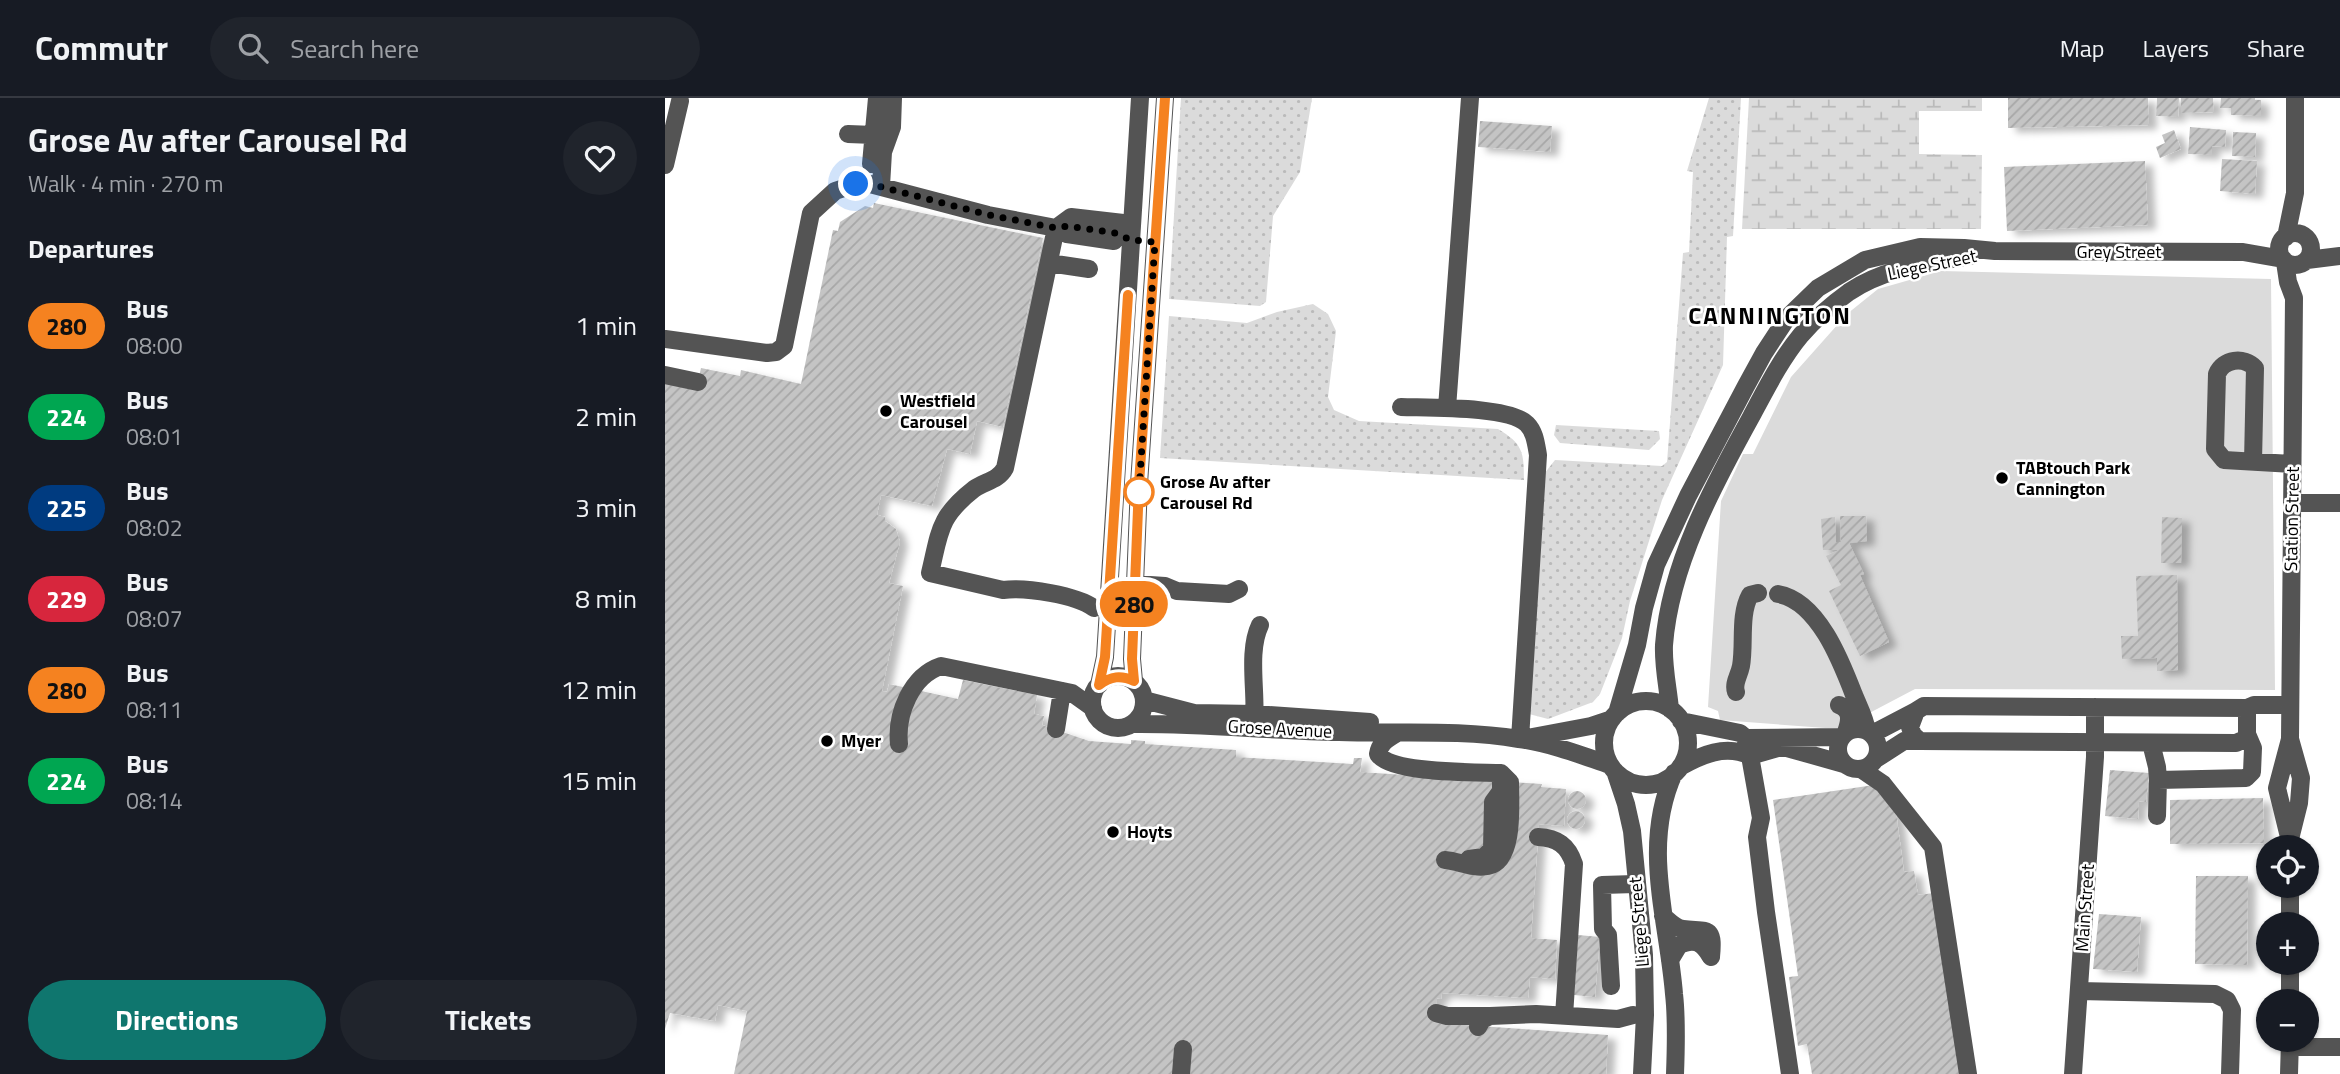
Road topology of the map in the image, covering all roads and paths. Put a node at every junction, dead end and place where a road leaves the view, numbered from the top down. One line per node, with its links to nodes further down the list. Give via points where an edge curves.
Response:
1 (877, 98): 10 (street)
2 (884, 98): 10 (street, via 883,125)
3 (893, 98): 12 (street, via 892,127)
4 (1140, 98): 15 (street)
5 (1165, 98): 18 (street)
6 (1470, 98): 32 (street)
7 (2295, 98): 13 (street)
8 (680, 101): 11 (street)
9 (848, 134): 10 (street)
10 (874, 135): 12 (street)
11 (665, 166)
12 (875, 185): 14 (street); 28 (street, via 856,184 835,191 811,213 784,346 776,352)
13 (2295, 193): 16 (street); 17 (street)
14 (1056, 228): 15 (street, via 1115,241); 25 (street)
15 (1131, 232): 18 (street); 41 (street)
16 (2285, 238): 17 (street, via 2294,233); 21 (street, Grey Street); 23 (street, via 2279,247)
17 (2308, 239): 19 (street); 24 (street, via 2311,251)
18 (1155, 242): 37 (street)
19 (2340, 249)
20 (1994, 251): 21 (street, Grey Street); 56 (street, Liege Street, via 1878,276 1852,290 1801,335 1778,368 1703,509 1685,557 1664,645); 57 (street, Liege Street, via 1920,247 1864,260 1818,288 1787,318 1746,386 1656,565)
21 (2243, 252): 23 (street, Grey Street)
22 (2340, 256): 24 (street)
23 (2284, 261): 24 (street); 27 (street, Station Street)
24 (2306, 262): 27 (street, Station Street)
25 (1049, 263): 26 (street); 41 (street, via 1005,468 946,516 930,573 1003,590 1012,597 1083,611)
26 (1089, 269)
27 (2294, 299): 34 (street, Station Street)
28 (665, 339)
29 (665, 375): 30 (street)
30 (698, 382)
31 (1401, 407): 32 (street)
32 (1447, 408): 68 (street, via 1512,414 1527,424 1535,437 1538,455)
33 (2253, 462): 33 (street, via 2224,460 2215,449 2217,374 2227,362 2245,361 2255,368); 34 (street)
34 (2292, 464): 35 (street, Station Street)
35 (2292, 503): 36 (street); 51 (street, Station Street)
36 (2340, 503)
37 (1135, 584): 38 (street); 42 (street)
38 (1165, 586)
39 (1758, 593): 48 (street, via 1746,602 1750,628 1747,663 1734,686)
40 (1778, 594): 62 (street, via 1794,599 1818,626)
41 (1101, 609): 42 (street); 44 (street, via 1105,657)
42 (1134, 612): 43 (street)
43 (1134, 681): 44 (street, via 1116,677); 49 (street)
44 (1098, 687): 47 (street); 53 (street)
45 (913, 690): 47 (street, via 927,671 941,667)
46 (1256, 691): 58 (street)
47 (1067, 692): 53 (street); 60 (street)
48 (1736, 692)
49 (1144, 701): 58 (street, Grose Avenue); 59 (street)
50 (1839, 705): 65 (street, via 1849,713)
51 (2290, 705): 54 (street); 80 (street, Station Street, via 2290,738 2277,788)
52 (2095, 707): 54 (street); 55 (street, via 1924,706); 70 (street, Main Street)
53 (1093, 708): 59 (street, via 1104,724 1113,728)
54 (2247, 708): 66 (street)
55 (1916, 711): 62 (street); 69 (street, via 1910,727)
56 (1675, 715): 57 (street, via 1647,701 1631,704); 67 (street); 76 (street, via 1687,744)
57 (1614, 716): 68 (street, Grose Avenue, via 1591,726); 75 (street, via 1604,742)
58 (1255, 720): 59 (street, Grose Avenue); 61 (street, Grose Avenue, via 1413,724); 63 (street, Grose Avenue)
59 (1132, 724)
60 (1056, 729)
61 (1429, 731): 64 (street, Grose Avenue); 68 (street, Grose Avenue)
62 (1870, 732): 65 (street, via 1857,729); 73 (street, via 1878,748)
63 (1353, 733): 64 (street, Grose Avenue); 74 (street, via 1373,764)
64 (1397, 733): 74 (street, via 1380,747 1378,754)
65 (1844, 734): 67 (street); 73 (street, via 1838,748 1840,759)
66 (2247, 734): 71 (street, via 2236,743); 77 (street, via 2253,748 2252,772 2246,779)
67 (1746, 738): 72 (street)
68 (1520, 739): 75 (street, Grose Avenue)
69 (1920, 741): 70 (street); 73 (street, via 1904,741)
70 (2095, 741): 71 (street); 86 (street, Main Street)
71 (2151, 743): 77 (street)
72 (1750, 756): 73 (street, via 1787,748); 76 (street, via 1725,750); 96 (street, via 1761,818 1757,837 1762,913)
73 (1860, 764): 99 (street, via 1883,784 1933,847)
74 (1386, 766): 78 (street)
75 (1613, 768): 76 (street, via 1628,781 1644,785 1660,782); 82 (street, Liege Street, via 1632,831)
76 (1677, 770): 83 (street, Liege Street, via 1666,792 1658,830)
77 (2158, 780): 79 (street)
78 (1503, 782): 78 (street, via 1506,852 1488,866 1454,861 1484,857 1492,849 1493,802)
79 (2157, 816)
80 (2288, 835)
81 (1538, 837): 87 (street, via 1562,843 1574,864)
82 (1635, 884): 85 (street, via 1602,885); 88 (street, Liege Street, via 1644,955)
83 (1663, 916): 84 (street, Liege Street); 84 (street, via 1675,926 1704,930 1713,941 1711,957 1696,941 1679,945)
84 (1670, 960): 98 (street, Liege Street, via 1675,994)
85 (1611, 986)
86 (2079, 991): 100 (street, Main Street); 101 (street, via 2215,994 2227,1000 2232,1010)
87 (1565, 1005): 88 (street); 89 (street, via 1484,1021)
88 (1639, 1015): 95 (street, Liege Street)
89 (1444, 1018)
90 (1520, 1029): 95 (street, via 1532,1022 1620,1028 1638,1042)
91 (2319, 1045): 92 (street)
92 (2340, 1047)
93 (1183, 1049): 97 (street)
94 (2290, 1052): 102 (street)
95 (1643, 1065)
96 (1787, 1072)
97 (1181, 1074)
98 (1675, 1074)
99 (1968, 1074)
100 (2073, 1074)
101 (2230, 1074)
102 (2289, 1074)

